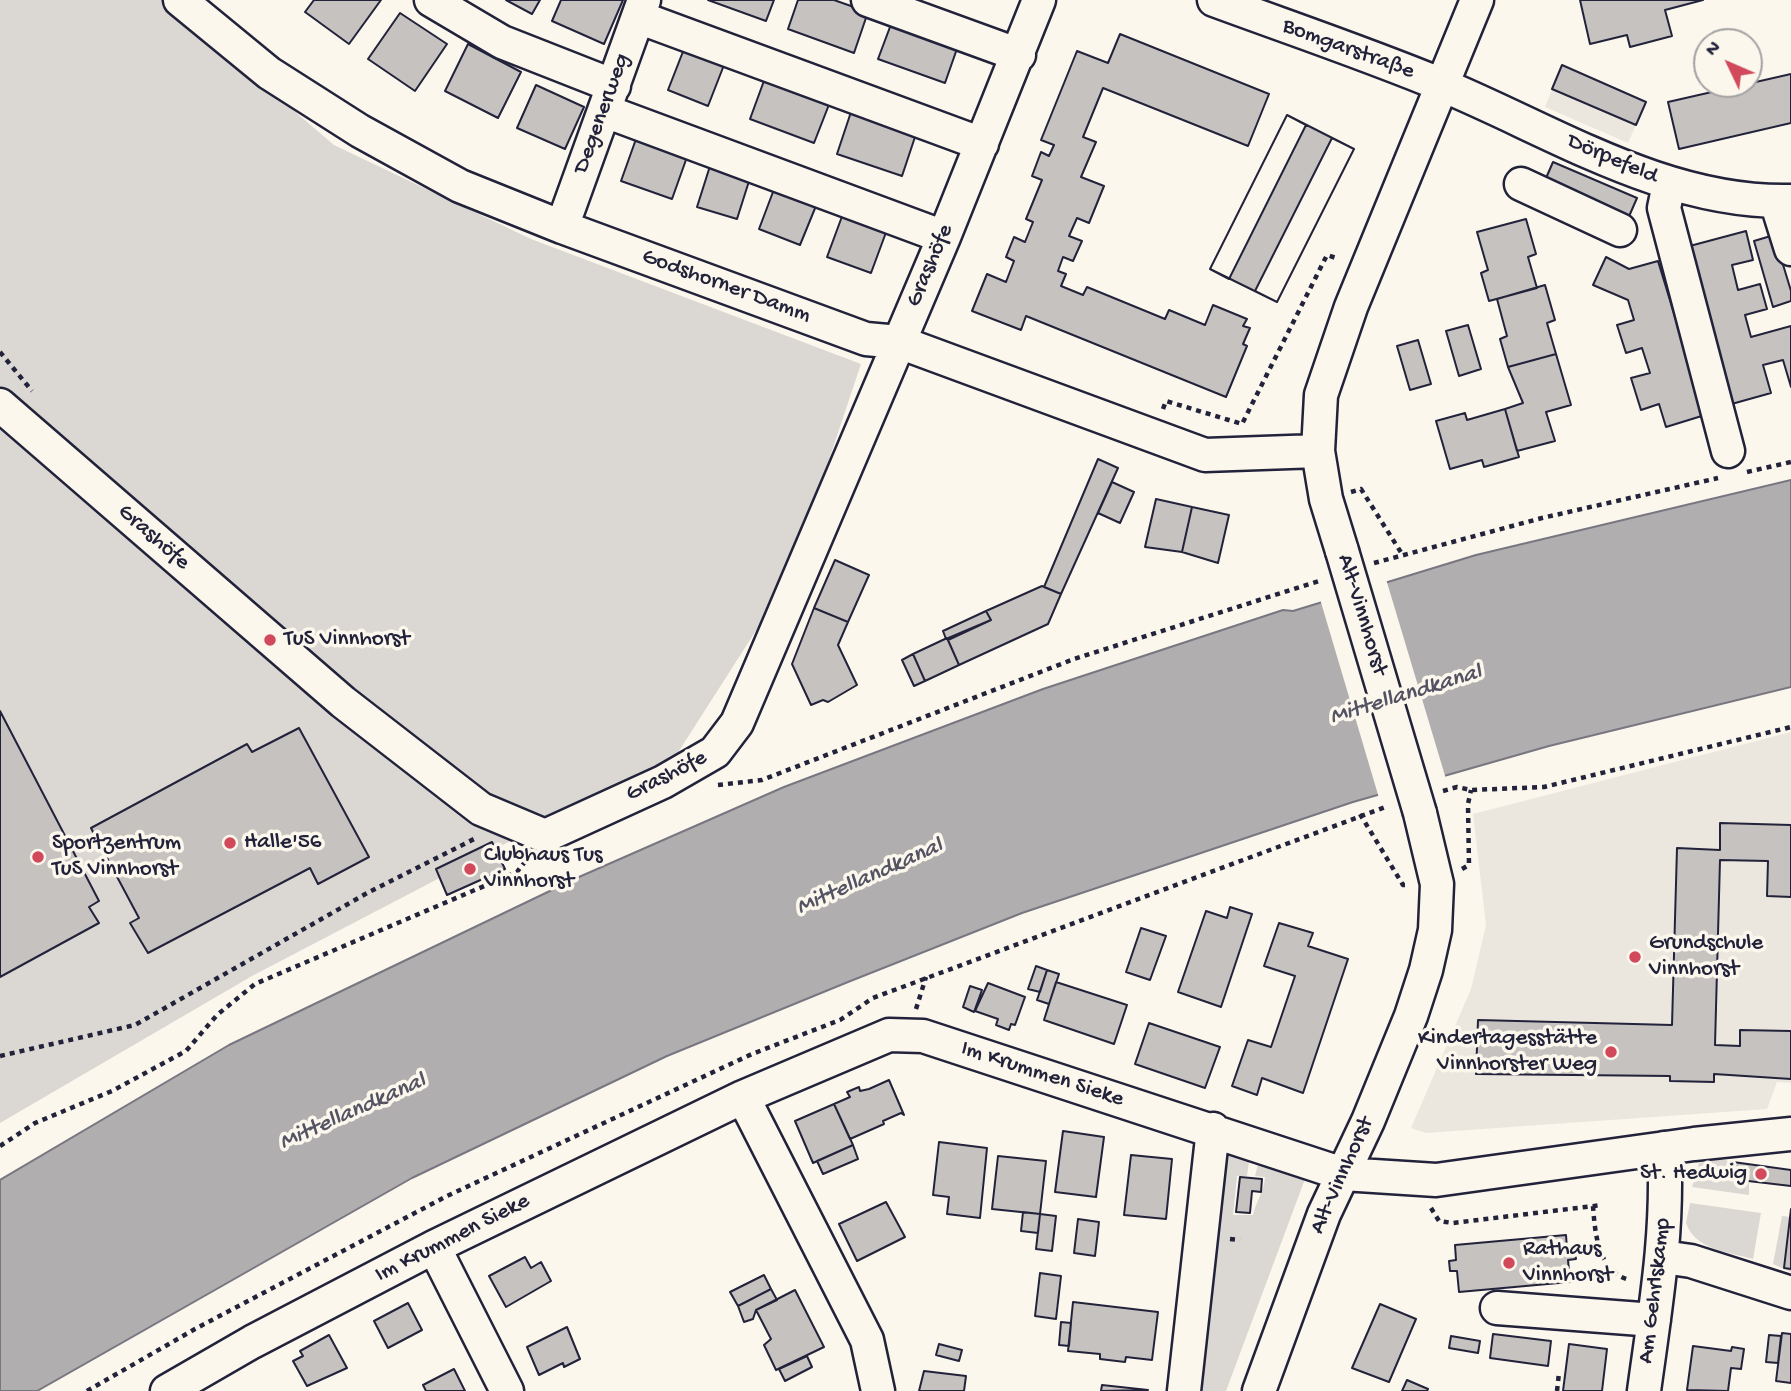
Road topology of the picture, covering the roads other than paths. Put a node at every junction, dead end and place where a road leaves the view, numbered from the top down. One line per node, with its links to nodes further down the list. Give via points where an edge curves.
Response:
1 (180, 0): 15 (street, Godshorner Damm, via 269,73 360,131 460,186)
2 (431, 0): 10 (street)
3 (868, 0): 8 (street)
4 (1039, 0): 8 (street, Grashöfe)
5 (1214, 0): 9 (street, Bomgarstraße)
6 (1477, 0): 9 (street, Alt-Vinnhorst)
7 (641, 8): 10 (street, Degenerweg); 11 (street)
8 (1019, 55): 11 (street, Grashöfe)
9 (1442, 85): 13 (street, Dörpefeld); 21 (street, Alt-Vinnhorst, via 1321,395)
10 (609, 99): 15 (street, Degenerweg); 17 (street)
11 (982, 144): 17 (street, Grashöfe)
12 (1521, 184): 16 (street)
13 (1669, 184): 14 (street, Dörpefeld); 22 (street, via 1664,208)
14 (1784, 201): 18 (street)
15 (562, 228): 19 (street, Godshorner Damm, via 866,339)
16 (1620, 230)
17 (944, 237): 19 (street, Grashöfe)
18 (1791, 249)
19 (899, 342): 20 (street, Grashöfe, via 737,723 715,752 663,782 544,835 481,809 343,702); 21 (street, Godshorner Damm, via 1205,455)
20 (0, 405)
21 (1318, 451): 27 (street, Alt-Vinnhorst, bridge, via 1326,499 1352,559 1437,884 1432,943 1411,1016)
22 (1728, 468)
23 (743, 1097): 24 (street, Im Krummen Sieke, via 888,1035 909,1034); 28 (street, Im Krummen Sieke); 35 (street, via 867,1340)
24 (1213, 1129): 27 (street, Im Krummen Sieke); 36 (street)
25 (1791, 1134): 26 (street, Im Krummen Sieke)
26 (1664, 1148): 27 (street, Im Krummen Sieke, via 1427,1180); 29 (street, Am Gehrlskamp)
27 (1343, 1174): 37 (street, Alt-Vinnhorst)
28 (434, 1247): 33 (street, Im Krummen Sieke); 34 (street)
29 (1661, 1269): 30 (street, via 1691,1261); 32 (street, Am Gehrlskamp)
30 (1791, 1293)
31 (1497, 1308): 32 (street)
32 (1654, 1320): 38 (street, Am Gehrlskamp)
33 (167, 1391)
34 (507, 1391)
35 (878, 1391)
36 (1184, 1391)
37 (1259, 1391)
38 (1644, 1391)

